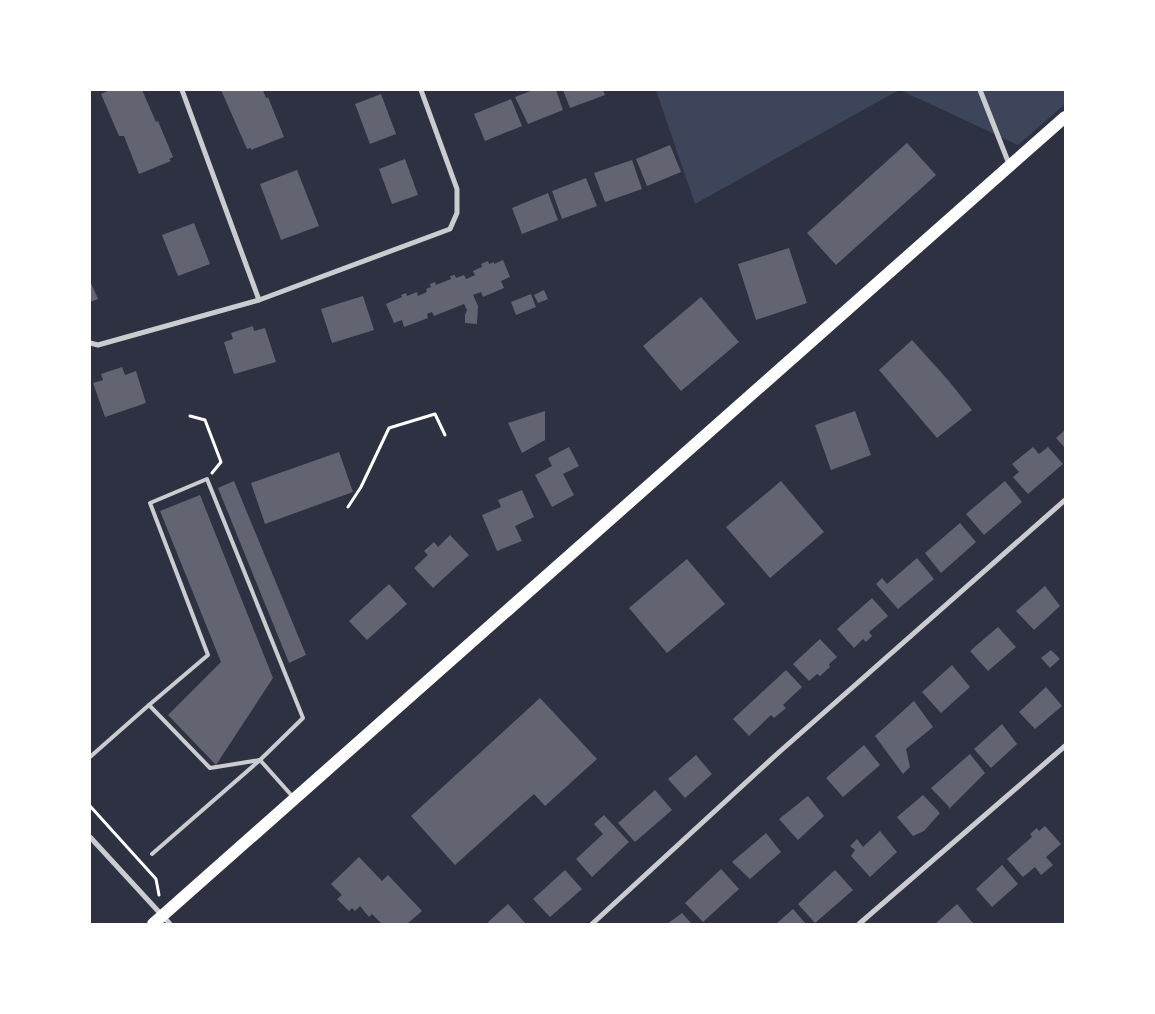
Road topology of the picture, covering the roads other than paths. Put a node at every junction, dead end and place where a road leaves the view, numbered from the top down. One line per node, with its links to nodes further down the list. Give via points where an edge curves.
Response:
1 (182, 90): 6 (street)
2 (421, 90): 6 (street, via 457,189 457,213 450,230)
3 (980, 90): 5 (street)
4 (1065, 117): 5 (main road)
5 (1010, 166): 13 (main road)
6 (259, 300): 7 (street, via 98,345)
7 (90, 343)
8 (1065, 500): 17 (street)
9 (149, 705): 11 (lane); 12 (lane, via 210,768); 12 (lane, via 208,655 150,503 207,479 303,718)
10 (1065, 746): 18 (street)
11 (90, 757)
12 (260, 760): 13 (lane); 15 (lane)
13 (295, 799): 16 (main road)
14 (90, 837): 16 (street)
15 (152, 854)
16 (162, 921)
17 (592, 924)
18 (859, 924)

